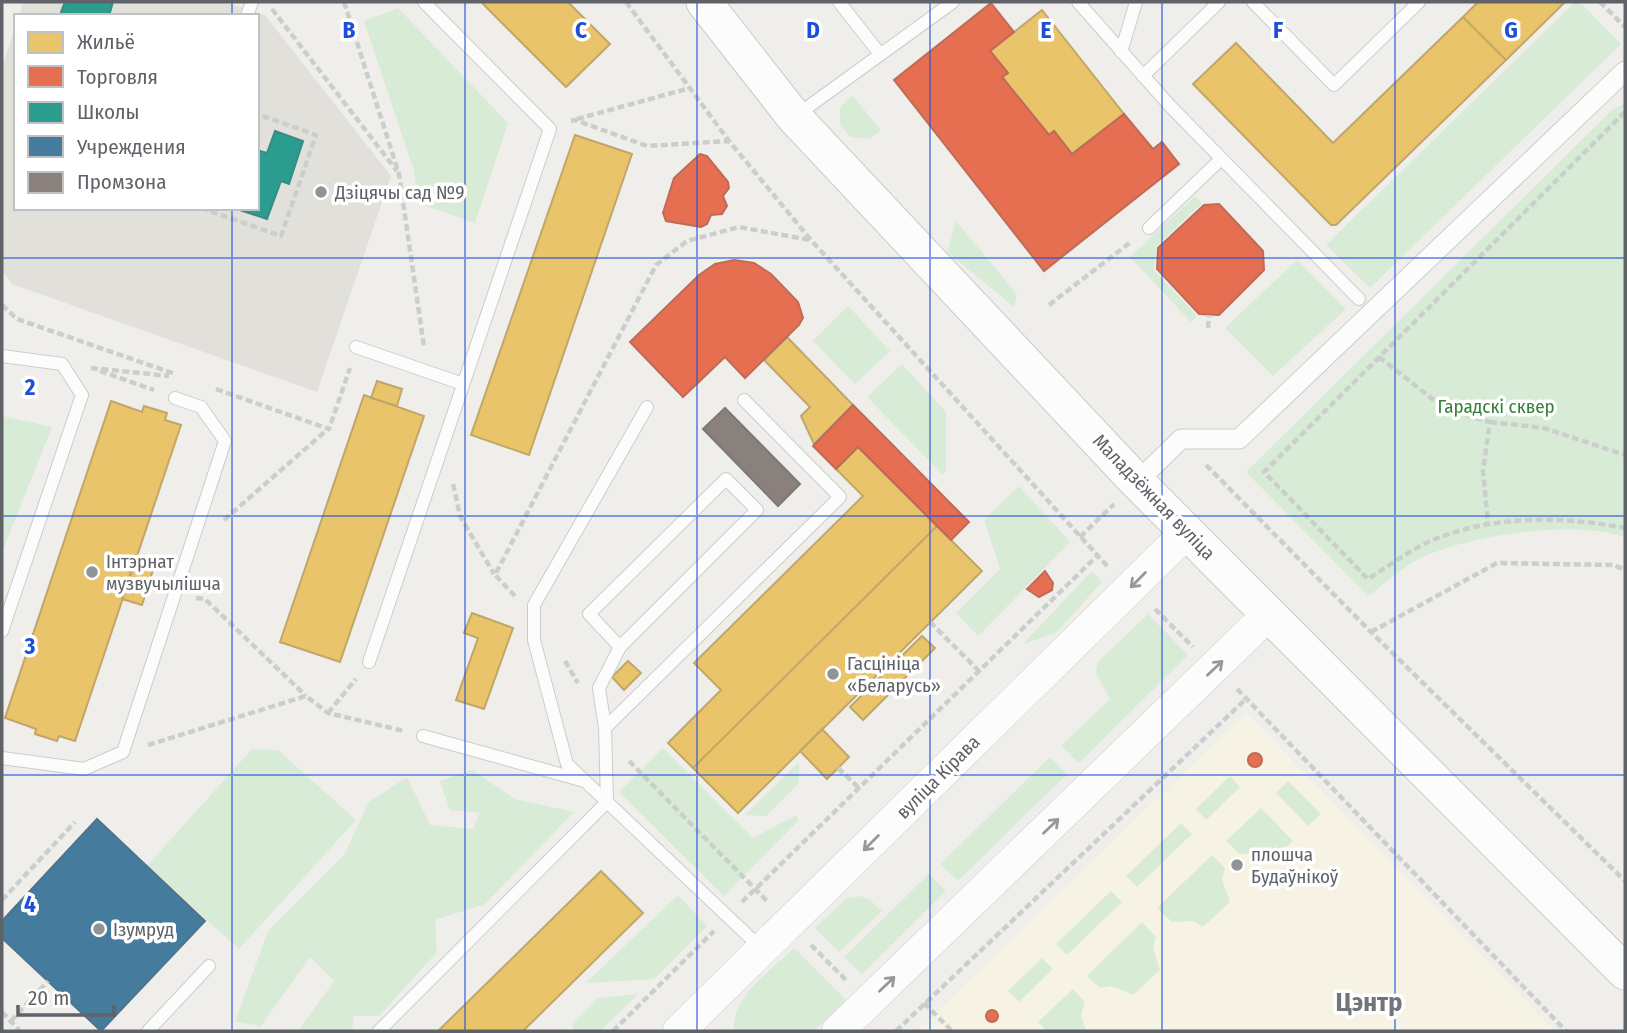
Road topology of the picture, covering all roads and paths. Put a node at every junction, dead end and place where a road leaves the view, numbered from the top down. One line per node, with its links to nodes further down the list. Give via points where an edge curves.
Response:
1 (344, 2): 27 (path)
2 (424, 2): 24 (lane)
3 (626, 2): 19 (path)
4 (704, 2): 22 (main road, Маладзёжная вуліца)
5 (839, 2): 16 (lane)
6 (953, 2): 16 (lane)
7 (1078, 2): 15 (lane)
8 (1136, 2): 15 (lane)
9 (1219, 2): 18 (lane)
10 (1253, 2): 11 (lane, via 1334,85)
11 (1419, 2)
12 (1600, 2): 14 (path)
13 (270, 7): 27 (path)
14 (1625, 27)
15 (1121, 52): 18 (lane)
16 (880, 54): 22 (lane)
17 (1625, 71): 49 (street, via 1239,439)
18 (1143, 76): 26 (lane)
19 (691, 88): 23 (path); 25 (path)
20 (1625, 112): 38 (path)
21 (259, 115): 28 (path, via 316,135 281,236)
22 (794, 117): 52 (main road, Маладзёжная вуліца)
23 (575, 120): 24 (path); 25 (path, via 647,146)
24 (550, 129): 42 (lane)
25 (729, 141): 30 (path)
26 (1221, 159): 29 (lane); 31 (lane)
27 (400, 174): 41 (path)
28 (207, 210)
29 (1149, 228): 33 (path)
30 (811, 240): 56 (path); 60 (path, via 739,227 687,241 656,265)
31 (1359, 299)
32 (2, 305): 40 (path, via 17,319 184,378)
33 (1049, 305)
34 (1209, 315): 35 (path)
35 (1208, 328)
36 (356, 347): 41 (lane); 48 (path)
37 (2, 356): 39 (lane)
38 (1379, 357): 47 (path, via 1445,409); 53 (path, via 1264,472 1368,579 1432,540)
39 (62, 364): 40 (path); 68 (lane, via 82,396)
40 (91, 368): 44 (path)
41 (427, 372): 42 (lane)
42 (463, 384): 50 (lane)
43 (211, 387): 48 (path)
44 (175, 398): 57 (lane, via 201,407 225,441)
45 (744, 400): 77 (lane, via 840,497)
46 (647, 407): 65 (lane)
47 (1490, 422): 51 (path, via 1544,428); 53 (path, via 1483,471)
48 (329, 429): 57 (path)
49 (1181, 439): 52 (street); 69 (path)
50 (444, 440): 60 (path, via 460,516); 71 (lane)
51 (1625, 455)
52 (1137, 482): 55 (main road, Маладзёжная вуліца); 56 (path)
53 (1488, 522): 54 (path, via 1583,520)
54 (1625, 528)
55 (1186, 532): 62 (street, вуліца Кірава, one-way to 62); 66 (main road, Маладзёжная вуліца)
56 (1080, 537): 58 (path)
57 (190, 549): 79 (lane)
58 (1097, 556): 62 (path); 73 (path)
59 (1625, 570): 69 (path, via 1614,565 1497,563)
60 (495, 575): 65 (path)
61 (128, 581): 63 (path)
62 (1132, 586): 72 (path); 90 (street, вуліца Кірава, one-way to 90)
63 (149, 588)
64 (205, 599): 74 (path)
65 (533, 614): 77 (path); 82 (lane, via 534,640 567,764)
66 (1269, 614): 72 (street, one-way to 66); 93 (main road, Маладзёжная вуліца)
67 (930, 622): 73 (path)
68 (2, 631)
69 (1371, 632): 86 (path)
70 (620, 647): 70 (lane, via 757,510 726,479 589,614); 77 (lane, via 599,688)
71 (369, 662): 76 (path)
72 (1214, 668): 75 (path); 95 (street, one-way to 72)
73 (979, 671): 83 (path)
74 (306, 696): 76 (path); 79 (path)
75 (1247, 698): 96 (path); 107 (path)
76 (328, 713): 78 (path)
77 (605, 728): 84 (lane); 87 (path, via 638,773)
78 (423, 736): 82 (lane)
79 (123, 752): 80 (lane, via 84,769)
80 (2, 758)
81 (838, 768): 83 (path)
82 (584, 781): 84 (lane)
83 (859, 788): 87 (path)
84 (607, 802): 89 (lane); 102 (lane)
85 (75, 822): 88 (path)
86 (1625, 881)
87 (755, 889): 89 (path); 90 (path)
88 (2, 900)
89 (728, 918): 91 (lane); 103 (path)
90 (789, 923): 91 (street, вуліца Кірава); 95 (path)
91 (763, 949): 99 (street, вуліца Кірава)
92 (209, 966): 101 (lane)
93 (1625, 972)
94 (48, 981): 98 (path)
95 (868, 1003): 104 (street); 105 (path)
96 (924, 1003): 105 (path); 106 (path)
97 (2, 1012): 98 (path)
98 (10, 1021): 100 (path)
99 (688, 1028)
100 (20, 1031)
101 (148, 1031)
102 (379, 1031)
103 (612, 1031)
104 (838, 1031)
105 (896, 1031)
106 (952, 1031)
107 (1566, 1031)

